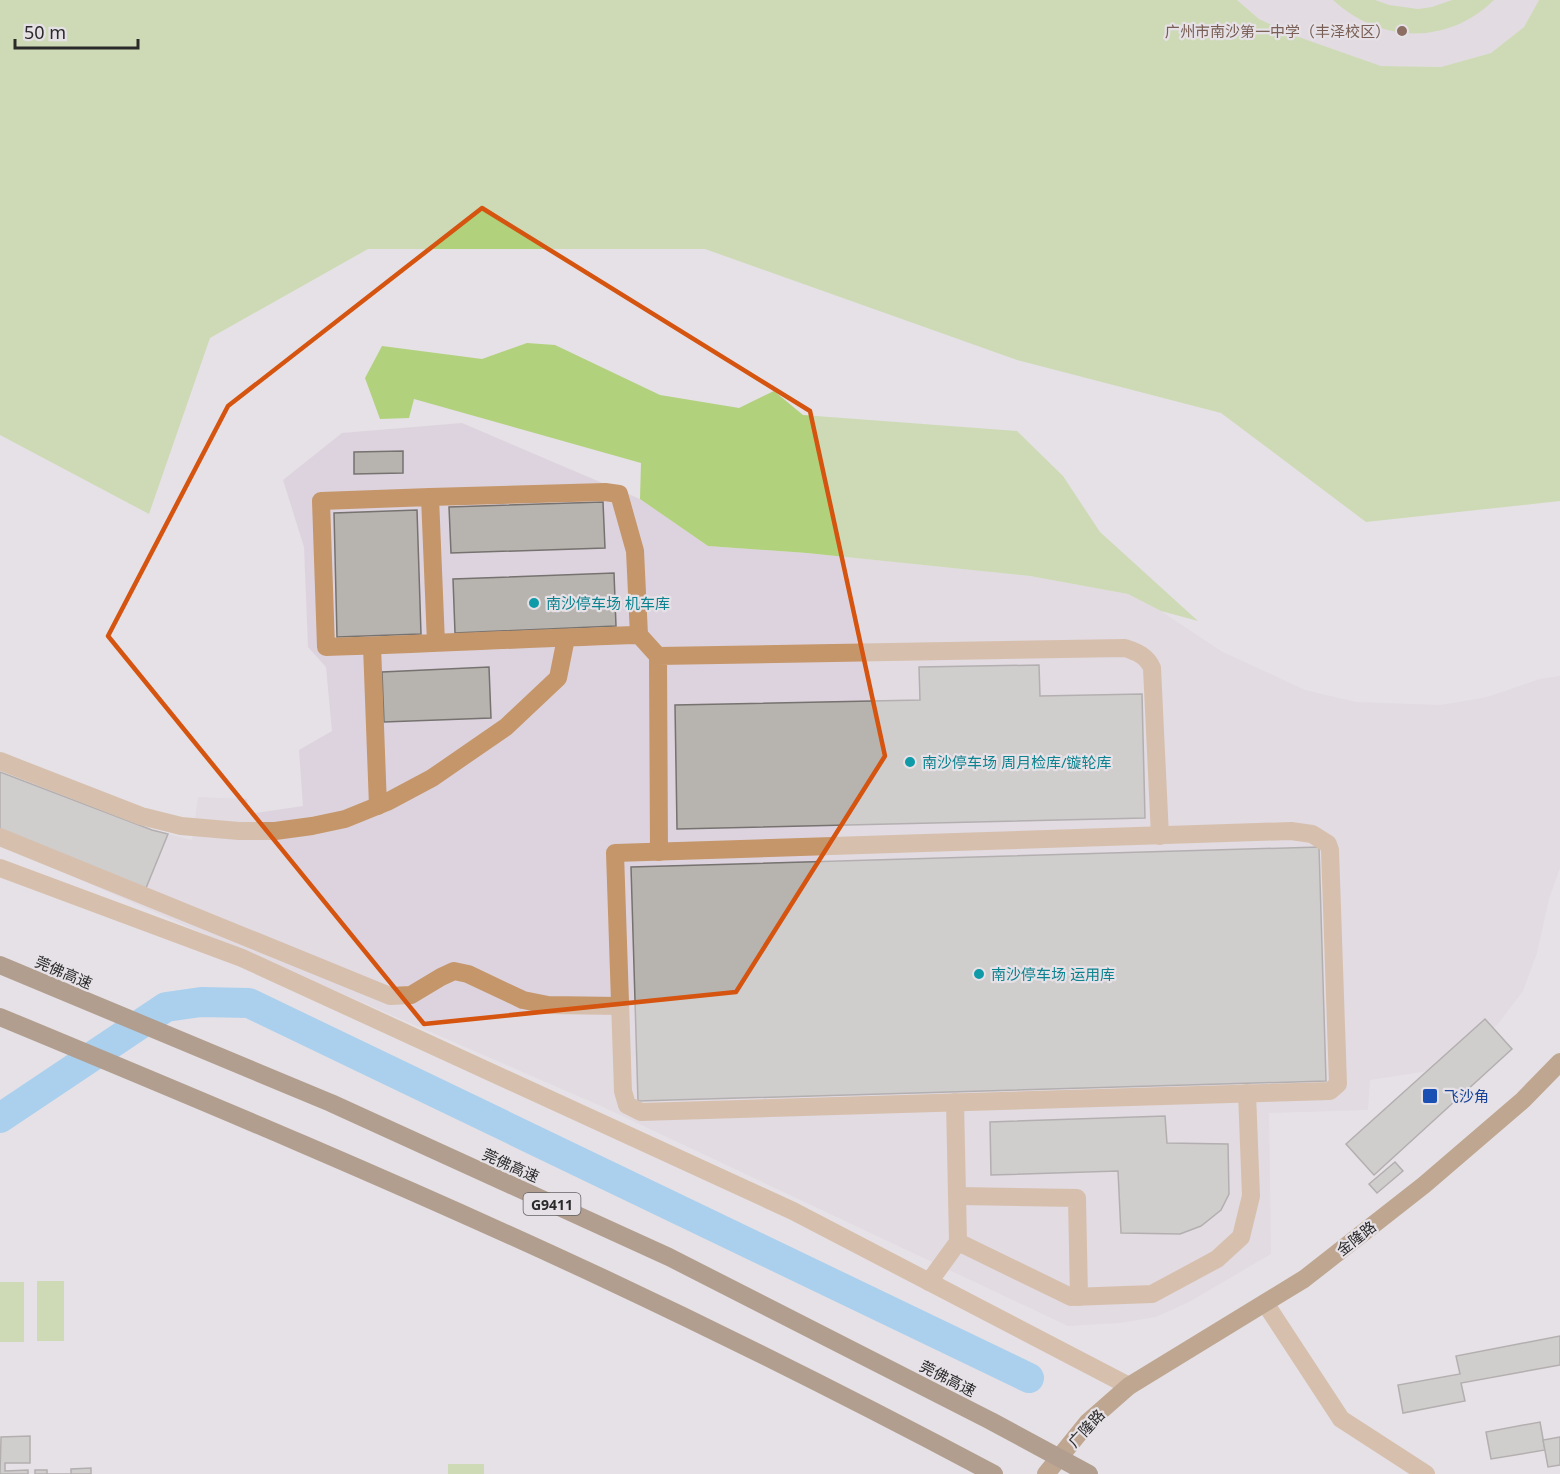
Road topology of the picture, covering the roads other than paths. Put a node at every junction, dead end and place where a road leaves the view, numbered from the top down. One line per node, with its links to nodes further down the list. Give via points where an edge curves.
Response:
1 (430, 498): 2 (street, via 604,492 619,495 635,551); 4 (street); 5 (street, via 321,501 326,647)
2 (639, 635): 3 (street); 6 (street)
3 (566, 638): 4 (street); 8 (street, via 558,678 506,727 432,778)
4 (436, 643): 5 (street)
5 (372, 646): 8 (street)
6 (658, 656): 9 (street, via 1125,648 1140,653 1152,668); 11 (street)
7 (0, 761): 8 (street, via 141,816 194,827 275,831 345,819)
8 (378, 806)
9 (1160, 836): 11 (street); 17 (street, via 1291,831 1312,834 1328,844 1338,1084 1330,1091)
10 (0, 837): 14 (street, via 390,996 411,995 454,972 468,974 523,1000 548,1005)
11 (659, 852): 14 (street, via 615,853)
12 (0, 868): 21 (street, via 242,958 782,1206)
13 (0, 965): 27 (highway, 莞佛高速 / G9411, bridge, via 332,1103 669,1257 992,1420)
14 (620, 1006): 18 (street, via 623,1092 627,1105 641,1112)
15 (0, 1017): 25 (highway, via 332,1157 606,1279)
16 (1560, 1062): 23 (main road, 金隆路, via 1523,1100 1424,1185 1304,1279)
17 (1247, 1093): 18 (street); 22 (street, via 1251,1196 1241,1237 1217,1259 1152,1294)
18 (955, 1102): 19 (street)
19 (958, 1196): 20 (street); 22 (street, via 1077,1198)
20 (958, 1242): 21 (street); 22 (street, via 1071,1297)
21 (929, 1282): 24 (street)
22 (1079, 1297)
23 (1264, 1303): 24 (main road, 金隆路); 28 (street, via 1341,1419)
24 (1129, 1386): 26 (main road, 广隆路, via 1088,1422)
25 (994, 1474)
26 (1047, 1474)
27 (1089, 1474)
28 (1426, 1474)

